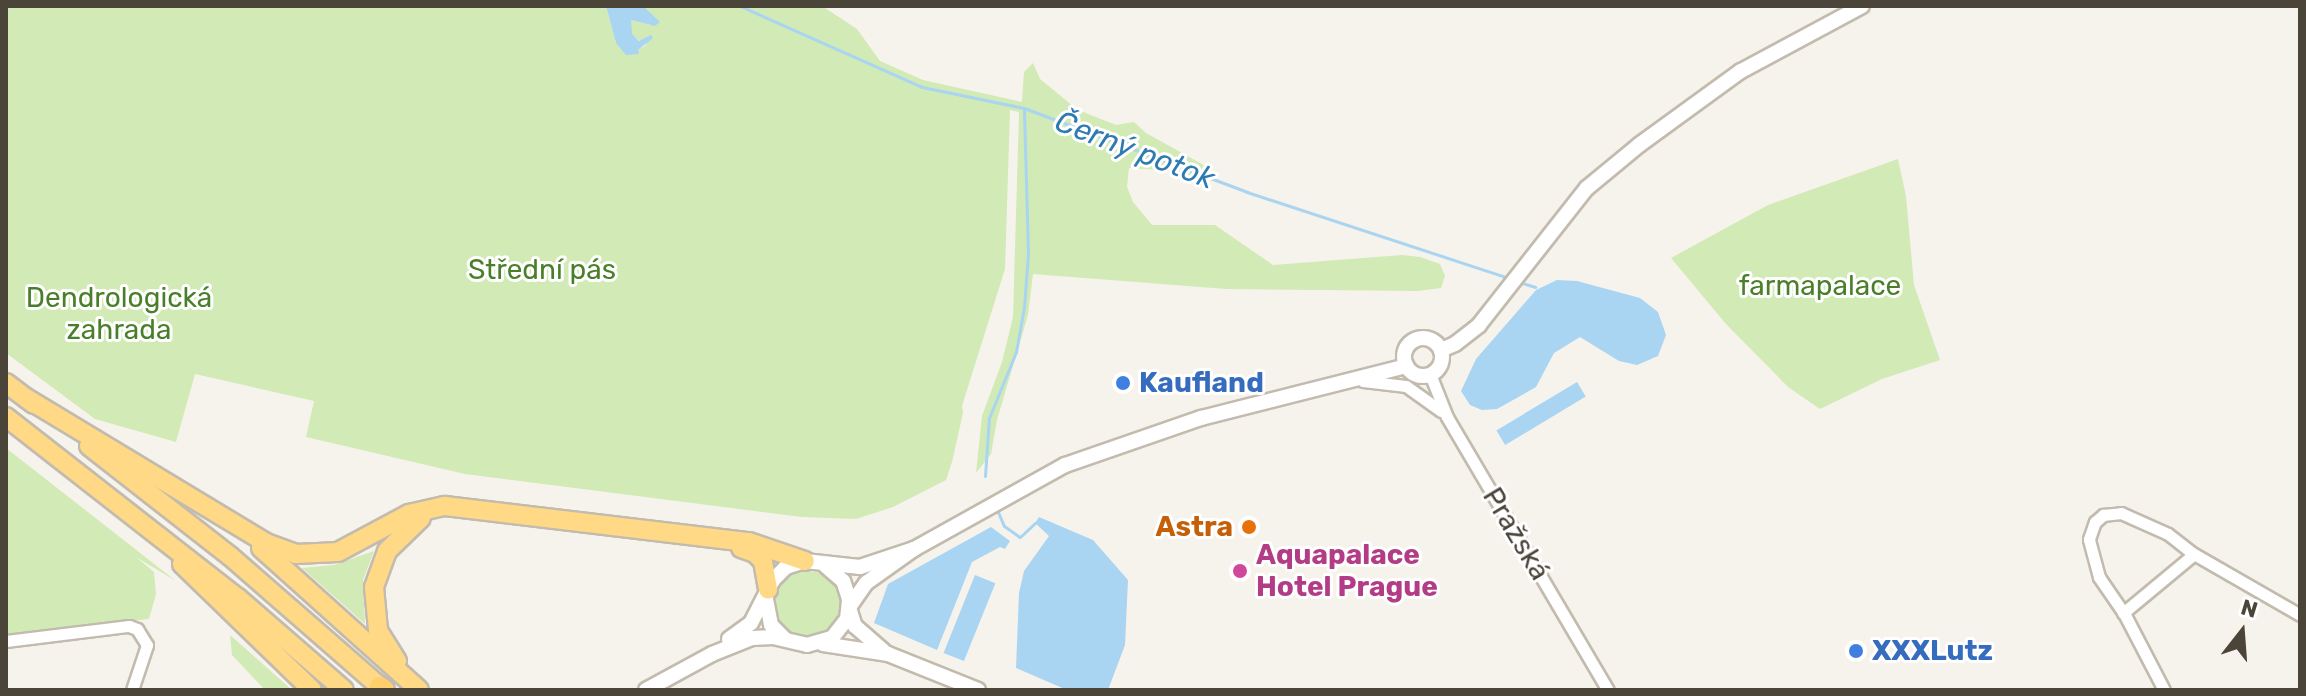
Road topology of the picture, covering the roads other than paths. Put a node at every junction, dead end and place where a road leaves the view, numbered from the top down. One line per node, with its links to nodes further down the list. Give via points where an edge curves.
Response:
1 (1862, 6): 2 (street, via 1741,71 1639,145 1587,188 1471,332)
2 (1441, 350): 3 (street, via 1430,339 1415,340 1405,353); 4 (street, via 1441,362)
3 (1407, 366): 4 (street, via 1420,375); 5 (street)
4 (1430, 374): 9 (street, Pražská)
5 (1357, 382): 9 (street, via 1382,380 1406,386); 14 (street, via 1201,418 1102,450 1039,477)
6 (6, 383): 7 (highway)
7 (26, 398): 10 (highway); 27 (highway, via 230,556)
8 (6, 417): 12 (highway)
9 (1447, 417): 34 (street, Pražská)
10 (182, 490): 11 (highway, via 274,547 305,555 351,547 421,509); 31 (highway, via 281,565)
11 (462, 507): 13 (highway); 31 (highway, via 426,515 409,526 387,551 375,578 378,630)
12 (154, 530): 29 (highway, via 197,582); 30 (highway)
13 (687, 537): 16 (highway, via 758,543); 18 (highway, via 755,553 765,566)
14 (914, 549): 17 (street, via 860,567); 19 (street, via 866,583)
15 (2194, 554): 20 (street); 20 (street, via 2168,534 2121,513 2103,515 2089,539 2099,577); 21 (street)
16 (805, 561): 17 (street); 18 (street, via 781,570)
17 (826, 566): 19 (street, via 843,581)
18 (767, 592): 23 (street, via 771,625); 25 (street, via 751,623)
19 (850, 607): 24 (street, via 837,634); 26 (street, via 855,626)
20 (2123, 613): 35 (street)
21 (2300, 615)
22 (6, 641): 28 (street, via 129,626 147,645)
23 (790, 642): 24 (street); 25 (street, via 761,636)
24 (814, 645): 26 (street)
25 (712, 654): 32 (street)
26 (888, 654): 33 (street)
27 (382, 688)
28 (132, 690)
29 (312, 690)
30 (344, 690)
31 (420, 690)
32 (646, 690)
33 (978, 690)
34 (1608, 690)
35 (2164, 690)

